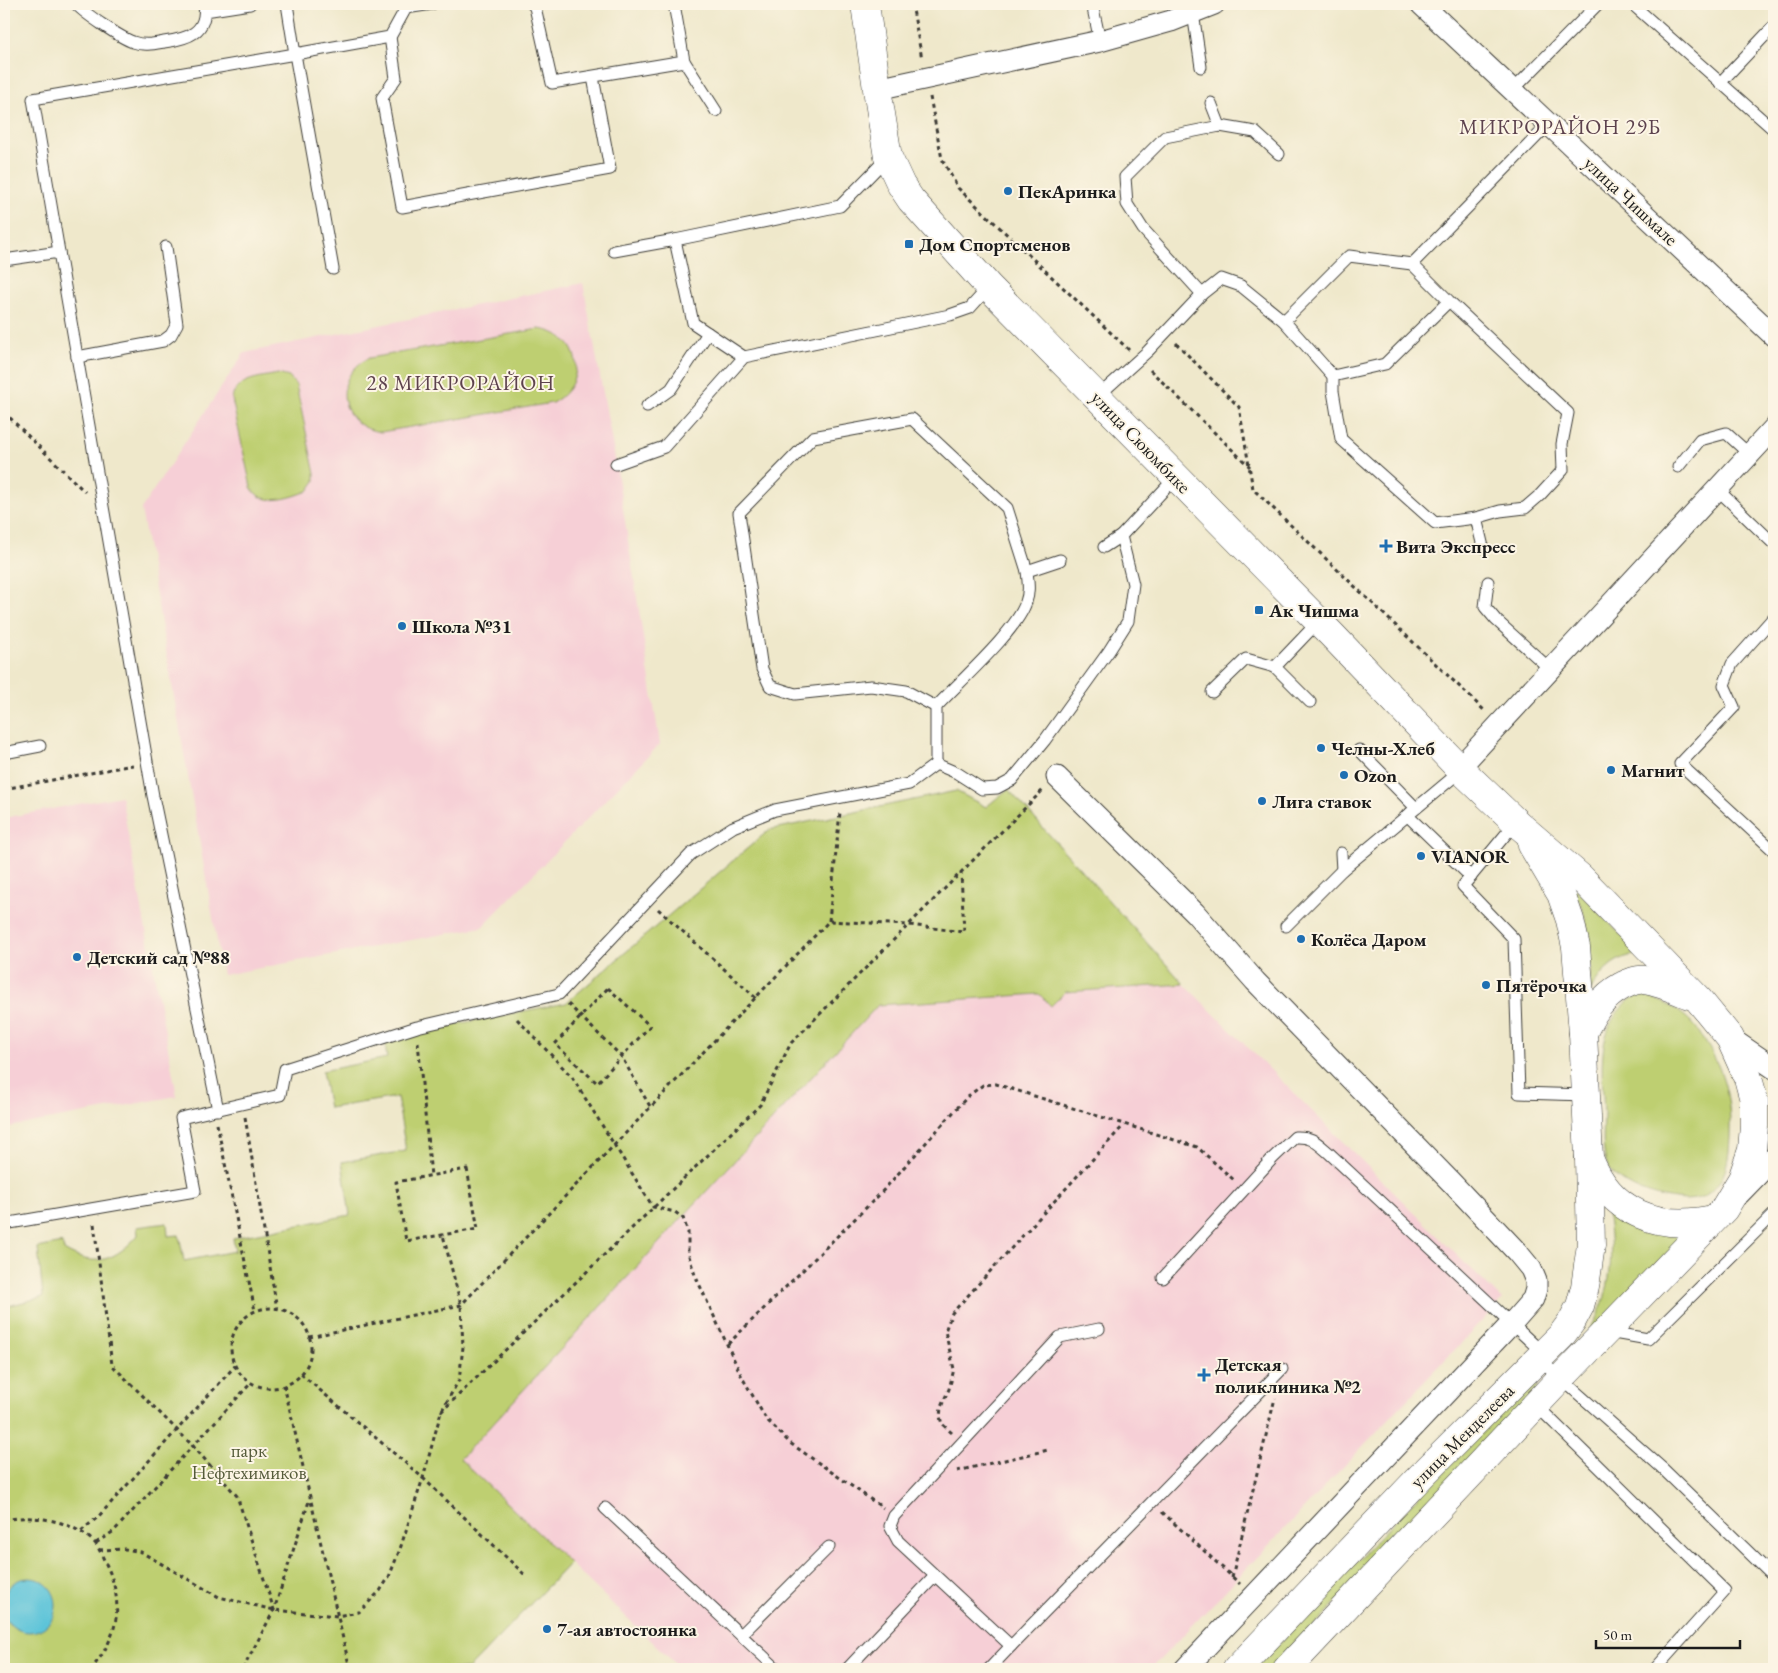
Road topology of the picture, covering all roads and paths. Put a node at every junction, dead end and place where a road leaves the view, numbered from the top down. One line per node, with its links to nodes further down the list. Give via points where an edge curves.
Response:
1 (76, 4): 14 (lane, via 126,39 143,44 185,39 199,28)
2 (250, 4): 14 (lane)
3 (286, 4): 19 (lane)
4 (432, 4): 17 (lane, via 406,8)
5 (532, 4): 22 (lane, via 552,83)
6 (674, 4): 20 (lane)
7 (865, 4): 25 (street, улица Сююмбике)
8 (912, 4): 23 (path)
9 (1092, 4): 18 (lane)
10 (1214, 4): 15 (street)
11 (1421, 4): 26 (street, улица Чишмале)
12 (1598, 4): 26 (lane)
13 (1632, 4): 24 (lane)
14 (204, 7)
15 (1193, 13): 18 (street); 21 (lane)
16 (1774, 26): 24 (lane)
17 (390, 37): 19 (lane); 22 (lane, via 396,78 382,98 402,207 610,168)
18 (1100, 41): 23 (street)
19 (295, 54): 37 (lane, via 32,98); 40 (lane)
20 (684, 61): 22 (lane); 28 (lane)
21 (1201, 67)
22 (593, 77)
23 (926, 78): 25 (street); 50 (path, via 942,159 958,188)
24 (1720, 83): 31 (lane)
25 (876, 89): 33 (street, улица Сююмбике)
26 (1513, 90): 29 (street, улица Чишмале)
27 (1211, 103): 30 (lane)
28 (716, 112)
29 (1549, 124): 39 (lane); 47 (street, улица Чишмале)
30 (1220, 126): 32 (lane, via 1255,132); 42 (lane, via 1166,137 1125,177 1127,204 1144,229)
31 (1774, 130)
32 (1280, 154)
33 (888, 157): 34 (lane, via 840,206); 41 (street, улица Сююмбике, via 911,200)
34 (675, 240): 36 (lane); 46 (lane, via 693,323)
35 (166, 247): 48 (lane, via 177,324 171,334 163,341)
36 (614, 251)
37 (59, 252): 38 (lane); 48 (lane)
38 (4, 260)
39 (1412, 264): 43 (lane); 44 (lane, via 1349,256)
40 (333, 269)
41 (989, 287): 49 (lane, via 970,308 950,315); 52 (street, улица Сююмбике)
42 (1202, 294): 44 (lane, via 1221,279 1241,286); 45 (lane)
43 (1449, 301): 51 (lane, via 1385,364); 63 (lane, via 1568,413 1562,444 1563,470 1525,508)
44 (1284, 321): 51 (lane)
45 (1165, 332): 50 (lane); 58 (path, via 1239,406)
46 (708, 333): 49 (lane); 53 (lane, via 672,389)
47 (1774, 336)
48 (77, 357): 62 (lane)
49 (744, 357): 57 (lane, via 664,447)
50 (1139, 359): 52 (lane); 58 (path)
51 (1332, 376): 63 (lane, via 1342,439 1435,523)
52 (1096, 397): 60 (street, улица Сююмбике)
53 (648, 406)
54 (4, 412): 62 (path, via 84,492)
55 (1774, 428): 56 (street)
56 (1750, 454): 59 (lane, via 1726,433 1700,440); 61 (street)
57 (616, 464)
58 (1250, 467): 78 (path, via 1253,489)
59 (1678, 467)
60 (1175, 478): 64 (lane); 72 (street, улица Сююмбике)
61 (1717, 489): 65 (lane); 74 (street)
62 (100, 492): 82 (lane)
63 (1476, 518): 67 (lane)
64 (1121, 536): 66 (lane); 83 (lane, via 1133,584 1128,621 1045,740 1012,780 997,788 982,789)
65 (1774, 544)
66 (1104, 547)
67 (1483, 547)
68 (1060, 560): 69 (lane)
69 (1027, 571): 77 (lane, via 1029,588 1026,603 1013,625); 77 (lane, via 1007,508 912,419 813,437 739,513 762,669 770,686 795,694 871,686 906,691)
70 (1488, 582): 74 (lane, via 1486,606 1496,620)
71 (1774, 617): 90 (lane, via 1732,664 1724,685 1734,707 1680,764)
72 (1318, 622): 73 (lane); 84 (street, улица Сююмбике)
73 (1275, 667): 75 (lane, via 1246,659); 76 (lane)
74 (1550, 669): 78 (street)
75 (1212, 692)
76 (1310, 702)
77 (936, 707): 83 (lane)
78 (1499, 724): 84 (street)
79 (40, 746): 81 (lane)
80 (1359, 750): 88 (lane)
81 (4, 753)
82 (147, 762): 86 (path); 112 (lane)
83 (936, 764): 87 (lane, via 909,784)
84 (1460, 769): 88 (lane); 89 (street, улица Сююмбике)
85 (1056, 777): 93 (path); 129 (street, via 1195,912 1254,981 1517,1252 1531,1269 1536,1289)
86 (4, 789)
87 (841, 797): 95 (lane, via 775,810 733,827 692,854); 96 (path)
88 (1412, 812): 92 (lane); 94 (lane)
89 (1518, 823): 94 (lane); 101 (street, via 1580,878); 105 (street, via 1561,894 1570,920 1576,947)
90 (1774, 852)
91 (1341, 853): 92 (lane)
92 (1342, 870): 98 (lane)
93 (961, 872): 97 (path); 97 (path, via 964,932)
94 (1471, 878): 109 (lane, via 1463,886 1514,939 1519,1093)
95 (648, 900): 99 (lane); 100 (path)
96 (829, 921): 97 (path); 100 (path)
97 (909, 925): 119 (path, via 791,1043 760,1105)
98 (1286, 926)
99 (559, 994): 102 (lane); 103 (path)
100 (756, 998): 111 (path)
101 (1698, 999): 105 (street, via 1661,984 1643,980 1630,982 1599,1004); 106 (street)
102 (505, 1006): 104 (lane); 114 (path, via 572,1078)
103 (580, 1017): 107 (path); 107 (path, via 555,1044 597,1083); 107 (path, via 608,988 650,1026)
104 (417, 1027): 110 (lane, via 285,1069 280,1095); 117 (path)
105 (1583, 1033): 109 (street)
106 (1730, 1038): 108 (street); 121 (street, via 1754,1100 1754,1126 1752,1150 1742,1179)
107 (621, 1056): 111 (path)
108 (1774, 1068)
109 (1586, 1096): 115 (street)
110 (243, 1104): 112 (lane); 127 (path)
111 (651, 1108): 114 (path)
112 (216, 1111): 120 (lane, via 181,1118 195,1190); 128 (path)
113 (1124, 1124): 118 (path, via 1197,1147); 133 (path, via 996,1084 983,1085 968,1096 879,1195); 144 (path, via 952,1313 945,1331 954,1369 940,1416 942,1424)
114 (614, 1145): 119 (path); 126 (path)
115 (1589, 1158): 121 (street, via 1611,1196 1627,1208 1654,1219 1684,1223); 134 (street, улица Менделеева, via 1591,1245 1580,1306 1561,1336)
116 (1774, 1158): 121 (street)
117 (432, 1176): 124 (path, via 467,1169 478,1229); 124 (path, via 396,1182 406,1242)
118 (1244, 1190): 125 (lane); 129 (lane, via 1295,1137 1312,1139)
119 (653, 1207): 133 (path, via 675,1212 683,1218 695,1275); 142 (path)
120 (92, 1208): 123 (lane); 143 (path, via 112,1365)
121 (1719, 1214): 131 (street, улица Менделеева)
122 (1774, 1214): 131 (lane, via 1648,1339)
123 (4, 1224)
124 (443, 1235): 126 (path)
125 (1163, 1278)
126 (461, 1305): 132 (path); 142 (path, via 459,1380)
127 (277, 1309): 128 (path); 132 (path, via 297,1318)
128 (255, 1311): 135 (path, via 240,1323 233,1334 231,1347)
129 (1512, 1323): 134 (lane); 162 (street)
130 (1099, 1329): 144 (lane, via 1060,1337)
131 (1606, 1332): 138 (street, улица Менделеева)
132 (309, 1337): 137 (path, via 310,1353)
133 (728, 1344): 152 (path, via 766,1419 790,1443)
134 (1541, 1356): 138 (lane); 175 (street, улица Менделеева)
135 (235, 1366): 139 (path); 143 (path)
136 (1282, 1369): 150 (lane); 160 (path)
137 (301, 1374): 140 (path); 148 (path)
138 (1561, 1378): 141 (street, улица Менделеева); 161 (lane, via 1662,1468)
139 (251, 1383): 140 (path, via 270,1388); 145 (path)
140 (284, 1385): 149 (path)
141 (1536, 1405): 167 (street, улица Менделеева); 176 (lane, via 1725,1591)
142 (441, 1412): 148 (path)
143 (178, 1431): 145 (path); 154 (path)
144 (962, 1443): 147 (lane)
145 (194, 1446): 155 (path, via 114,1532); 163 (path, via 237,1496)
146 (1048, 1450): 147 (path)
147 (932, 1476): 152 (lane)
148 (423, 1478): 158 (path); 164 (path, via 400,1549 380,1591 359,1612)
149 (310, 1497): 163 (path); 164 (path)
150 (1152, 1502): 160 (path); 166 (lane)
151 (604, 1508): 165 (lane)
152 (894, 1516): 159 (lane, via 890,1526 898,1541)
153 (4, 1520): 154 (path, via 36,1517)
154 (81, 1531): 155 (path)
155 (96, 1543): 157 (path)
156 (829, 1548): 165 (lane)
157 (99, 1550): 163 (path, via 141,1552 219,1597); 168 (path, via 112,1576 117,1613 106,1647)
158 (526, 1576)
159 (936, 1576): 166 (lane); 172 (lane)
160 (1232, 1577): 162 (path)
161 (1774, 1577)
162 (1253, 1596): 174 (street)
163 (274, 1610): 164 (path); 169 (path)
164 (337, 1616): 170 (path)
165 (741, 1635): 171 (lane)
166 (1011, 1646): 173 (lane)
167 (1290, 1668)
168 (91, 1669)
169 (243, 1669)
170 (350, 1669)
171 (778, 1669)
172 (847, 1669)
173 (988, 1669)
174 (1185, 1669)
175 (1237, 1669)
176 (1655, 1669)

